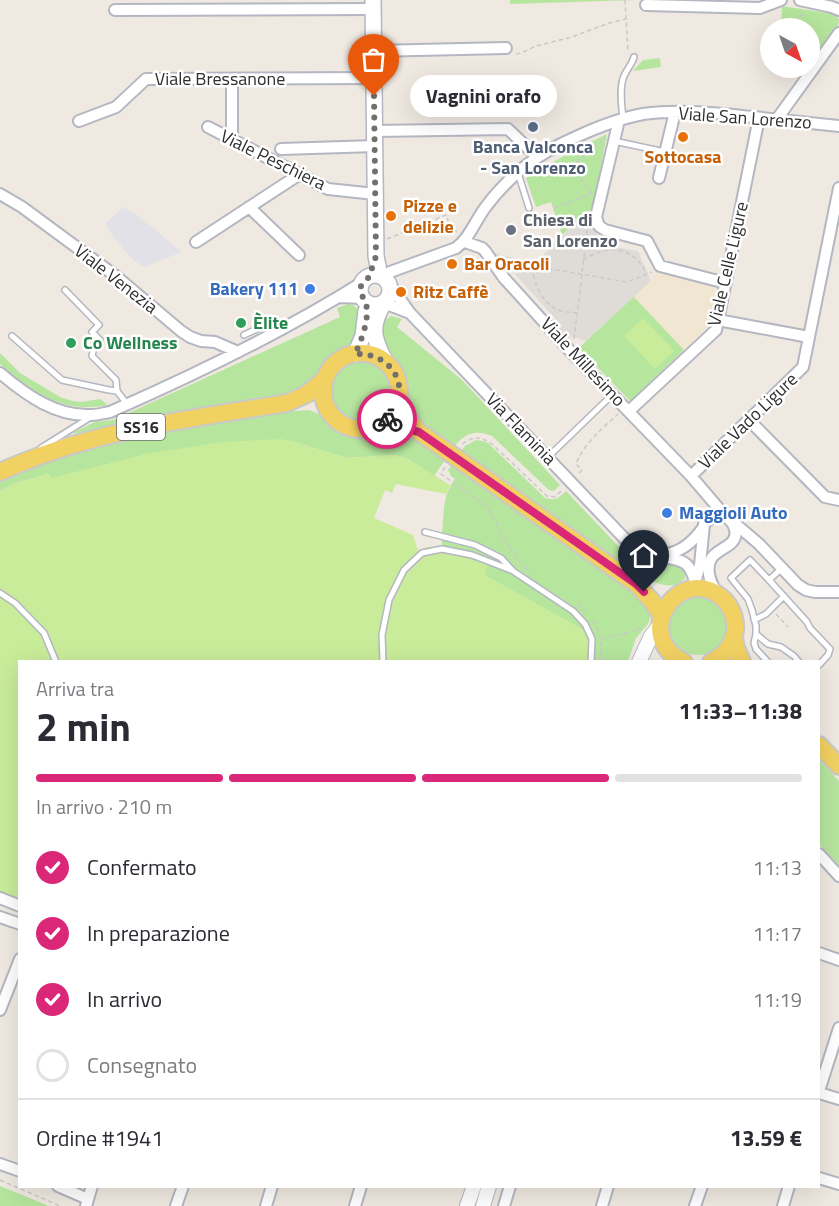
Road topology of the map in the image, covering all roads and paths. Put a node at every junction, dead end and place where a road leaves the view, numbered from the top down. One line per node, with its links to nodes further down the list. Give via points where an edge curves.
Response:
1 (542, 0): 2 (path)
2 (546, 0)
3 (781, 0): 7 (street, via 760,8)
4 (800, 0): 5 (street)
5 (814, 3): 9 (street); 10 (path)
6 (373, 4): 8 (street); 14 (main road)
7 (646, 5)
8 (115, 10)
9 (839, 10)
10 (798, 18)
11 (626, 19): 13 (path, via 521,53 513,54)
12 (839, 33): 20 (street)
13 (506, 48): 14 (street)
14 (373, 51): 16 (main road)
15 (634, 57): 21 (lane, via 623,78)
16 (374, 78): 17 (street, Viale Bressanone); 26 (main road)
17 (232, 79): 22 (street, Viale Bressanone, via 146,79 116,107); 27 (street)
18 (675, 112): 19 (street, Viale San Lorenzo); 21 (street, Viale San Lorenzo); 29 (street)
19 (759, 117): 20 (street, Viale San Lorenzo); 50 (street, Viale Celle Ligure)
20 (777, 119): 23 (street, Viale San Lorenzo)
21 (621, 120): 25 (street); 30 (street, Viale San Lorenzo, via 558,144)
22 (79, 121)
23 (839, 126)
24 (208, 127): 27 (street, Viale Peschiera)
25 (612, 138): 29 (lane); 39 (path, via 574,164 592,195); 50 (street, via 596,217 599,226 647,241 660,266)
26 (375, 139): 28 (street); 30 (street, via 508,129); 36 (main road)
27 (232, 140): 32 (street, Viale Peschiera)
28 (282, 148)
29 (665, 153): 33 (street)
30 (537, 157): 31 (street, Viale San Lorenzo)
31 (518, 173): 38 (lane); 41 (street, Viale San Lorenzo, via 487,204)
32 (300, 174): 36 (street, Viale Peschiera, via 328,189); 37 (street)
33 (659, 178)
34 (839, 188): 62 (street, Viale Vado Ligure)
35 (0, 194): 63 (street, Viale Venezia, via 117,277 190,337)
36 (375, 194): 43 (main road)
37 (249, 207): 42 (street); 44 (street)
38 (529, 208)
39 (554, 208)
40 (588, 225): 45 (path)
41 (466, 239): 43 (path, via 451,230 446,215); 46 (street, Viale Millesimo, via 482,248); 49 (street, via 456,248)
42 (196, 242)
43 (376, 250): 49 (main road)
44 (299, 255)
45 (583, 260): 48 (path); 48 (path, via 605,249 616,250 629,253 648,274 627,282)
46 (494, 262): 47 (path, via 498,258); 69 (street, Viale Millesimo, via 504,278)
47 (533, 266): 48 (path); 56 (path, via 537,288 550,304 558,310)
48 (582, 274): 56 (path)
49 (377, 280): 52 (street); 53 (main road, via 360,290); 54 (main road, via 390,295); 55 (street)
50 (726, 283): 57 (street, Viale Celle Ligure)
51 (65, 290): 68 (lane, via 99,325 92,332 100,340 92,356 116,380)
52 (339, 297): 53 (street); 58 (street)
53 (364, 300): 54 (main road, via 375,305); 64 (main road, via 366,320)
54 (384, 303): 55 (street, Via Flaminia); 65 (main road, via 375,321 374,336)
55 (410, 313): 79 (street, Via Flaminia)
56 (577, 313): 61 (path)
57 (718, 320): 62 (street); 73 (street, Viale Celle Ligure, via 716,330)
58 (286, 327): 59 (lane, via 274,321); 63 (street)
59 (244, 335)
60 (12, 336): 68 (lane, via 62,380)
61 (574, 337)
62 (809, 337): 76 (street, Viale Vado Ligure, via 803,367)
63 (238, 352): 71 (street)
64 (355, 354): 65 (main road, via 370,354); 67 (main road, via 334,365)
65 (385, 361): 72 (main road, via 398,381)
66 (0, 373): 75 (street, via 51,407)
67 (325, 379): 70 (main road, SS16, via 307,394); 74 (main road, via 324,397)
68 (117, 391): 71 (lane)
69 (613, 394): 73 (street, Viale Millesimo); 79 (lane)
70 (287, 403): 74 (main road, SS16); 80 (main road, SS16, via 92,438)
71 (127, 404): 75 (street)
72 (397, 406): 77 (main road); 78 (main road)
73 (627, 409): 81 (path, via 588,442 576,464 582,470); 82 (street, Viale Millesimo)
74 (330, 413): 77 (main road, via 354,429)
75 (93, 415): 80 (lane)
76 (749, 420): 82 (street, Viale Vado Ligure); 85 (street, via 825,497)
77 (383, 423): 78 (main road)
78 (419, 432): 96 (main road)
79 (548, 457): 91 (street, Via Flaminia, via 624,538 644,553)
80 (7, 469)
81 (578, 474)
82 (691, 476): 83 (street, Viale Millesimo)
83 (700, 486): 86 (street, Viale Millesimo); 87 (street, Viale Millesimo, via 707,508)
84 (466, 492): 94 (path, via 487,506 520,563)
85 (839, 500)
86 (728, 519): 87 (street, via 716,516); 89 (street, via 735,531); 90 (street, Viale Millesimo)
87 (704, 529): 89 (street, via 706,542 714,548); 91 (street, via 682,549); 97 (street, Viale Millesimo, via 700,565)
88 (425, 532): 93 (lane, via 475,545 501,558)
89 (728, 544): 90 (street, via 744,539); 100 (street, via 711,558 708,568)
90 (759, 544): 92 (street, Viale Millesimo)
91 (658, 556): 97 (street, Via Flaminia, via 686,563 691,569)
92 (782, 568): 95 (lane); 98 (street, Viale Millesimo, via 806,590)
93 (513, 571): 111 (lane, via 472,555 442,549 422,553 404,570 389,600 382,635); 112 (lane, via 573,611 585,624 592,639)
94 (537, 578)
95 (769, 580): 101 (lane); 105 (lane, via 750,560 731,578 748,599)
96 (636, 584): 97 (main road, via 657,593); 104 (main road, via 652,601)
97 (688, 588): 100 (main road); 104 (main road, via 666,606)
98 (839, 592)
99 (0, 593): 110 (lane, via 44,633)
100 (718, 594): 108 (main road, via 735,618)
101 (784, 596): 103 (lane); 120 (lane, via 830,649)
102 (572, 600): 109 (path, via 597,626)
103 (771, 609): 105 (lane); 106 (path)
104 (661, 620): 109 (path); 114 (street); 115 (main road, via 660,635)
105 (754, 620): 107 (lane)
106 (788, 627)
107 (756, 634): 118 (lane, via 753,643); 119 (lane)
108 (734, 638): 116 (main road); 117 (main road)
109 (601, 639): 113 (path)
110 (55, 660)
111 (383, 660)
112 (591, 660)
113 (600, 660)
114 (640, 660)
115 (678, 660)
116 (714, 660)
117 (741, 660)
118 (766, 660)
119 (797, 660)
120 (820, 663)
121 (820, 746): 122 (main road)
122 (837, 760)
123 (820, 855): 124 (street)
124 (839, 876)
125 (0, 898): 126 (street)
126 (18, 905)
127 (0, 917): 128 (street)
128 (18, 923)
129 (820, 953): 130 (street)
130 (839, 960)
131 (18, 964): 132 (street)
132 (0, 1010)
133 (839, 1028): 134 (street)
134 (820, 1089)
135 (820, 1092): 136 (street)
136 (839, 1099)
137 (0, 1164): 138 (street)
138 (18, 1170)
139 (820, 1178): 141 (street)
140 (0, 1180): 142 (path)
141 (839, 1184)
142 (18, 1188)
143 (18, 1188): 155 (path)
144 (62, 1188): 154 (street)
145 (182, 1188): 156 (street)
146 (271, 1188): 157 (street)
147 (360, 1188): 158 (street)
148 (473, 1188): 159 (street)
149 (488, 1188): 160 (street)
150 (509, 1188): 161 (street)
151 (607, 1188): 162 (street)
152 (701, 1188): 163 (street)
153 (788, 1188): 164 (street)
154 (87, 1202)
155 (60, 1206)
156 (176, 1206)
157 (266, 1206)
158 (355, 1206)
159 (468, 1206)
160 (483, 1206)
161 (504, 1206)
162 (602, 1206)
163 (695, 1206)
164 (783, 1206)

